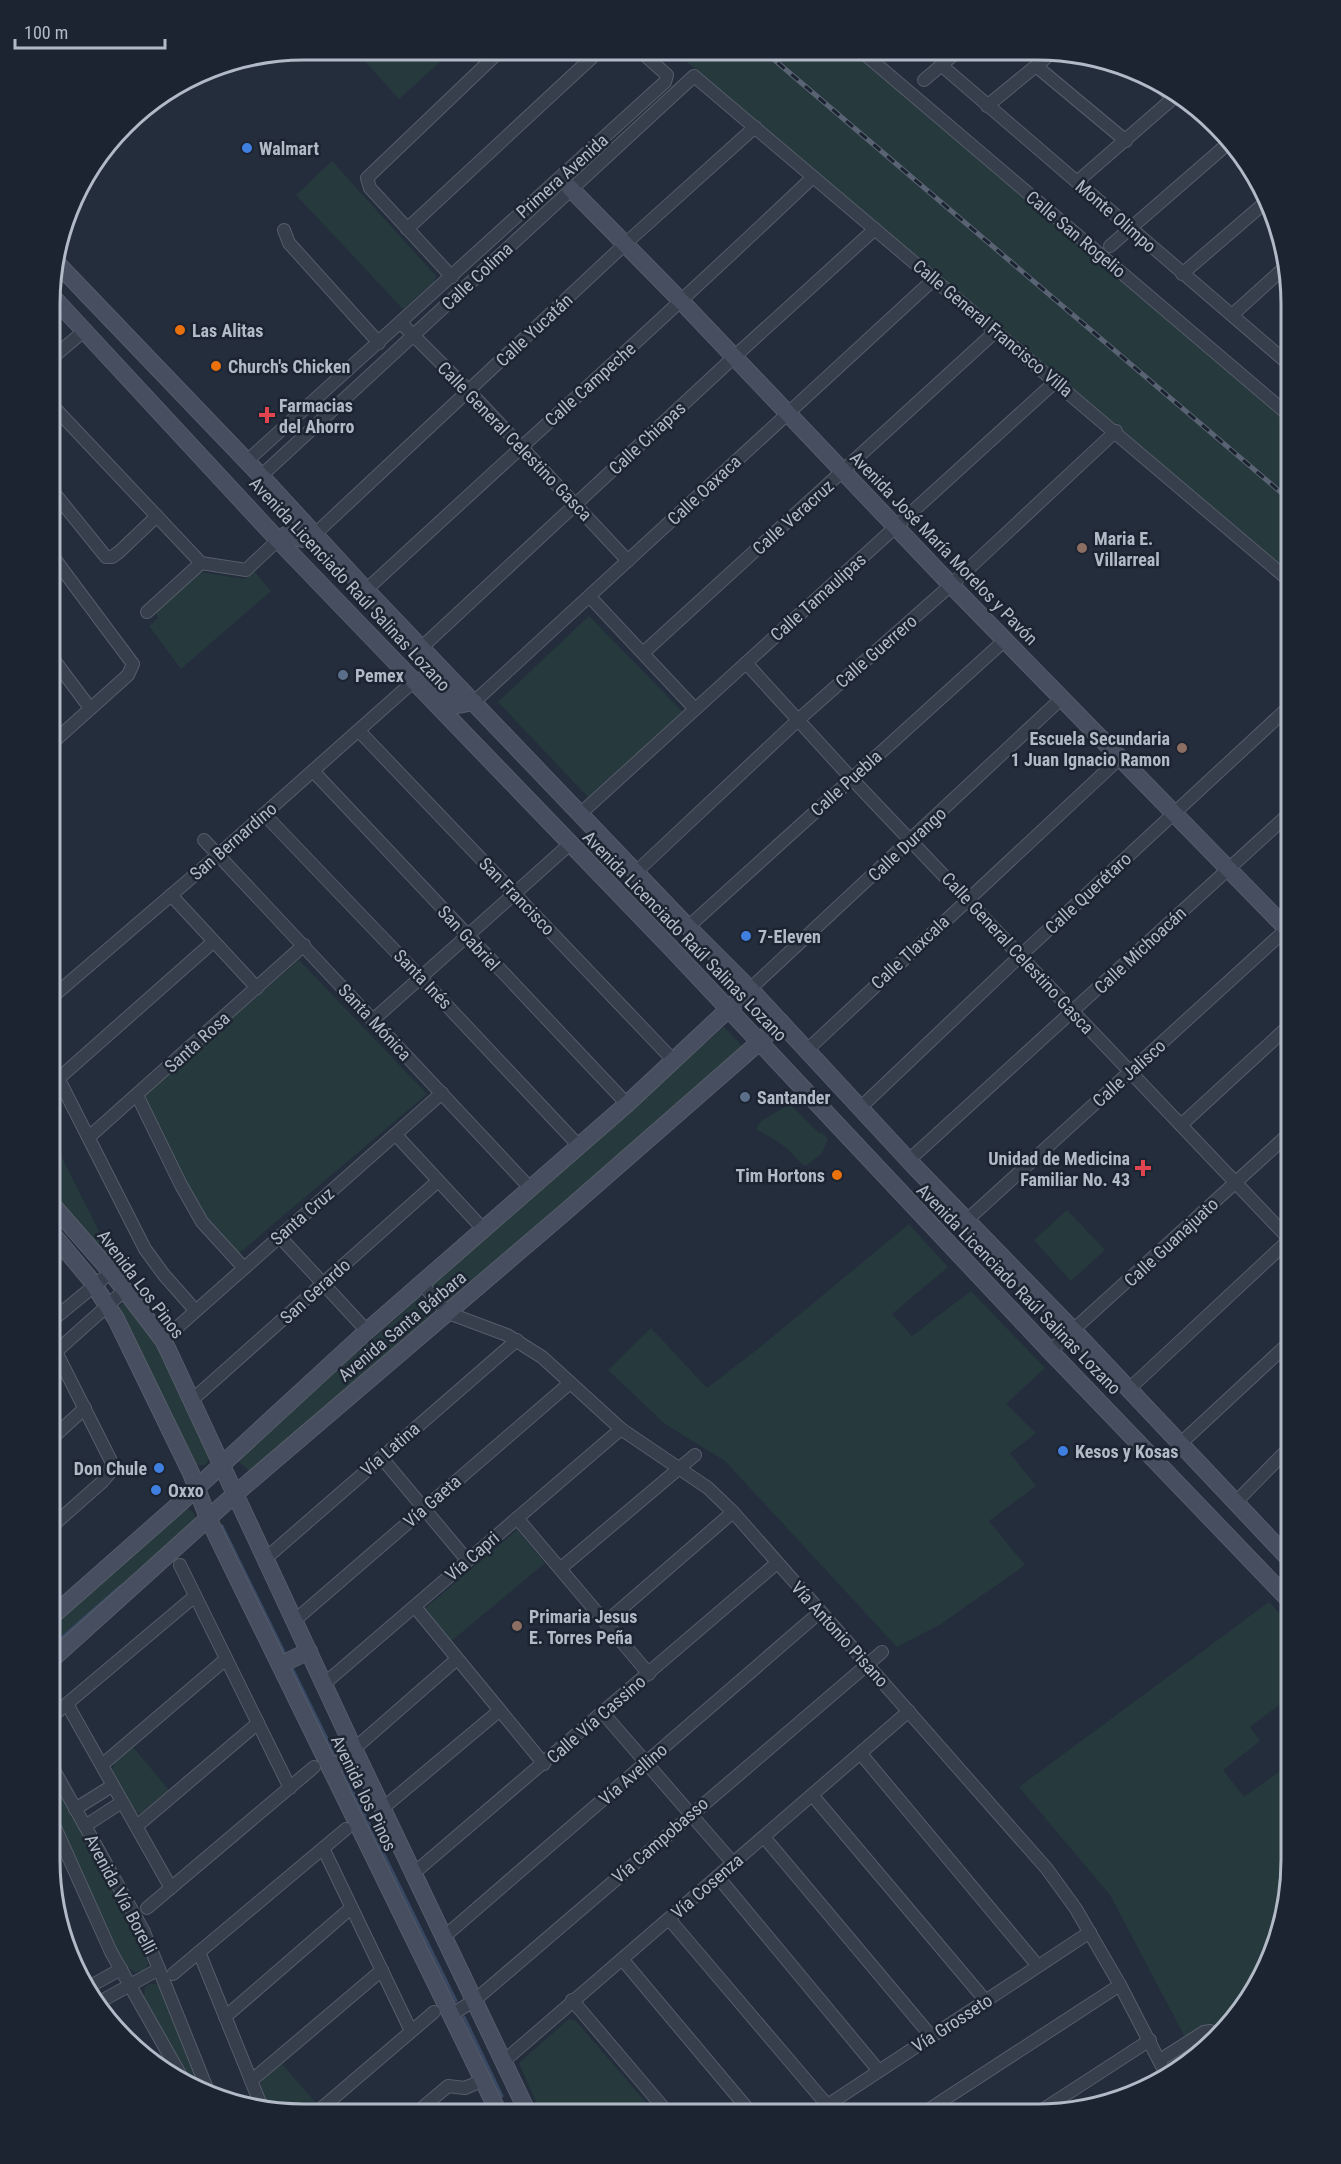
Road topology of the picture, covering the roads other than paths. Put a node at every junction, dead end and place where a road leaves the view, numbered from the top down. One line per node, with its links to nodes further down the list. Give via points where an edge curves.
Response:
1 (490, 60): 21 (street, via 367,178)
2 (589, 60): 21 (street)
3 (651, 60): 29 (street, Primera Avenida, via 666,73 665,82)
4 (872, 60): 45 (street, Calle San Rogelio)
5 (947, 60): 7 (street)
6 (1043, 60): 8 (street)
7 (941, 65): 10 (street); 12 (street, Monte Olimpo)
8 (1036, 66): 12 (street); 14 (street)
9 (694, 76): 13 (street, Calle General Francisco Villa); 18 (street, Calle Colima)
10 (924, 80)
11 (1171, 100): 14 (street)
12 (987, 106): 17 (street, Monte Olimpo)
13 (754, 127): 16 (street, Calle General Francisco Villa); 24 (street, Calle Yucatán)
14 (1126, 141): 17 (street)
15 (1224, 147): 20 (street)
16 (813, 177): 23 (street, Calle General Francisco Villa); 31 (street, Calle Campeche)
17 (1078, 181): 20 (street, Monte Olimpo)
18 (570, 189): 24 (street, Avenida José María Morelos y Pavón); 37 (street, Calle Colima)
19 (1260, 207): 28 (street)
20 (1130, 228): 25 (street); 28 (street, Monte Olimpo)
21 (407, 229): 29 (street)
22 (284, 230): 39 (street, via 289,243)
23 (875, 230): 30 (street, Calle General Francisco Villa); 42 (street, Calle Chiapas)
24 (625, 244): 31 (street, Avenida José María Morelos y Pavón); 44 (street, Calle Yucatán)
25 (1110, 246)
26 (63, 269): 34 (street, Avenida Licenciado Raúl Salinas Lozano)
27 (1279, 272): 33 (street)
28 (1182, 274): 33 (street, Monte Olimpo)
29 (452, 277): 35 (street, Primera Avenida)
30 (934, 279): 36 (street, Calle General Francisco Villa); 46 (street, Calle Oaxaca)
31 (682, 302): 42 (street, Avenida José María Morelos y Pavón); 49 (street, Calle Campeche)
32 (60, 305): 38 (street, Avenida Licenciado Raúl Salinas Lozano)
33 (1232, 315): 41 (street, Monte Olimpo)
34 (111, 319): 38 (street, via 115,327 112,338 103,344); 50 (street, Avenida Licenciado Raúl Salinas Lozano)
35 (401, 323): 37 (street, Calle General Celestino Gasca); 39 (street, Primera Avenida)
36 (996, 331): 43 (street, Calle General Francisco Villa); 51 (street, Calle Veracruz)
37 (414, 336): 44 (street, Calle General Celestino Gasca); 52 (street, Calle Colima)
38 (89, 337): 40 (street); 58 (street, Avenida Licenciado Raúl Salinas Lozano)
39 (379, 343): 50 (street, Primera Avenida)
40 (60, 353)
41 (1280, 356)
42 (734, 357): 46 (street, Avenida José María Morelos y Pavón); 54 (street, Calle Chiapas)
43 (1056, 381): 48 (street, Calle General Francisco Villa); 56 (street, Calle Tamaulipas)
44 (469, 391): 49 (street, Calle General Celestino Gasca); 57 (street, Calle Yucatán)
45 (1281, 408)
46 (788, 413): 51 (street, Avenida José María Morelos y Pavón); 59 (street, Calle Oaxaca)
47 (60, 414): 55 (street)
48 (1116, 431): 62 (street, Calle General Francisco Villa); 64 (street, Calle Guerrero)
49 (521, 446): 54 (street, Calle General Celestino Gasca); 65 (street, Calle Campeche)
50 (247, 461): 52 (street, Avenida Licenciado Raúl Salinas Lozano)
51 (843, 471): 56 (street, Avenida José María Morelos y Pavón); 70 (street, Calle Veracruz)
52 (261, 476): 57 (street, Avenida Licenciado Raúl Salinas Lozano)
53 (60, 500): 55 (street, via 109,558)
54 (575, 504): 59 (street, Calle General Celestino Gasca); 69 (street, Calle Chiapas)
55 (157, 516): 60 (street)
56 (896, 527): 64 (street, Avenida José María Morelos y Pavón); 71 (street, Calle Tamaulipas)
57 (314, 535): 58 (street, via 303,539 286,535); 65 (street, Avenida Licenciado Raúl Salinas Lozano)
58 (278, 540): 60 (street, via 244,571); 63 (street, Avenida Licenciado Raúl Salinas Lozano)
59 (628, 561): 66 (street, Calle Oaxaca)
60 (201, 562): 67 (street)
61 (60, 567): 76 (street, via 132,661 130,672)
62 (1281, 573)
63 (317, 580): 65 (street, via 333,573); 73 (street, Avenida Licenciado Raúl Salinas Lozano)
64 (951, 585): 68 (street, Avenida José María Morelos y Pavón); 79 (street, Calle Guerrero)
65 (366, 590): 69 (street, Avenida Licenciado Raúl Salinas Lozano)
66 (590, 597): 70 (street); 75 (street, Calle Oaxaca)
67 (147, 612)
68 (1005, 640): 74 (street, Avenida José María Morelos y Pavón); 84 (street, Calle Puebla)
69 (421, 648): 75 (street, Avenida Licenciado Raúl Salinas Lozano)
70 (643, 653): 77 (street)
71 (746, 663): 77 (street, Calle Tamaulipas); 79 (street, Calle General Celestino Gasca)
72 (60, 669): 76 (street)
73 (414, 681): 75 (street, via 426,680 458,705); 80 (street, San Bernardino); 91 (street, Avenida Licenciado Raúl Salinas Lozano)
74 (1062, 698): 82 (street, Avenida José María Morelos y Pavón); 90 (street, Calle Durango)
75 (474, 702): 87 (street, Avenida Licenciado Raúl Salinas Lozano)
76 (90, 708): 81 (street)
77 (695, 709): 87 (street, Calle Tamaulipas)
78 (1281, 714): 85 (street, Calle Querétaro)
79 (798, 720): 84 (street, Calle General Celestino Gasca); 94 (street, Calle Guerrero)
80 (359, 731): 83 (street, San Bernardino); 95 (street, San Francisco)
81 (60, 736)
82 (1120, 758): 85 (street, Avenida José María Morelos y Pavón); 97 (street, Calle Tlaxcala)
83 (313, 771): 86 (street, San Bernardino); 100 (street, San Gabriel)
84 (851, 778): 90 (street, Calle General Celestino Gasca); 99 (street, Calle Puebla)
85 (1174, 813): 93 (street, Avenida José María Morelos y Pavón); 104 (street, Calle Querétaro)
86 (264, 814): 92 (street, San Bernardino); 105 (street, Santa Inés)
87 (580, 814): 94 (street, Avenida Licenciado Raúl Salinas Lozano)
88 (1281, 821): 93 (street, Calle Michoacán)
89 (204, 840): 92 (street, Santa Mónica)
90 (910, 841): 97 (street, Calle General Celestino Gasca); 107 (street, Calle Durango)
91 (570, 844): 95 (street); 109 (street, Avenida Licenciado Raúl Salinas Lozano)
92 (218, 855): 96 (street, San Bernardino); 103 (street, Santa Mónica)
93 (1229, 868): 98 (street, Avenida José María Morelos y Pavón); 110 (street, Calle Michoacán)
94 (636, 872): 99 (street, Avenida Licenciado Raúl Salinas Lozano)
95 (514, 893): 100 (street); 116 (street, San Francisco)
96 (171, 895): 102 (street); 108 (street, San Bernardino)
97 (967, 898): 104 (street, Calle General Celestino Gasca); 115 (street, Calle Tlaxcala)
98 (1281, 920)
99 (688, 927): 107 (street, Avenida Licenciado Raúl Salinas Lozano)
100 (467, 935): 105 (street); 122 (street, San Gabriel)
101 (1281, 937): 117 (street, Calle Jalisco)
102 (213, 942): 106 (street); 118 (street)
103 (304, 945): 106 (street, Santa Rosa); 111 (street, Santa Mónica)
104 (1020, 956): 110 (street, Calle General Celestino Gasca); 123 (street, Calle Querétaro)
105 (420, 977): 111 (street); 128 (street, Santa Inés)
106 (257, 988): 121 (street, Santa Rosa)
107 (750, 989): 109 (street, Avenida Santa Bárbara); 112 (street, Avenida Licenciado Raúl Salinas Lozano)
108 (60, 990)
109 (729, 1009): 114 (street, Avenida Licenciado Raúl Salinas Lozano); 116 (street, Avenida Santa Bárbara)
110 (1073, 1012): 117 (street, Calle General Celestino Gasca); 129 (street, Calle Michoacán)
111 (373, 1020): 120 (street, Santa Mónica)
112 (781, 1022): 114 (street, Avenida Santa Bárbara); 115 (street, Avenida Licenciado Raúl Salinas Lozano)
113 (1281, 1033): 124 (street)
114 (759, 1042): 148 (street, Avenida Santa Bárbara); 156 (street, Avenida Licenciado Raúl Salinas Lozano)
115 (807, 1050): 123 (street, Avenida Licenciado Raúl Salinas Lozano)
116 (674, 1061): 122 (street, Avenida Santa Bárbara)
117 (1130, 1072): 124 (street, Calle General Celestino Gasca); 134 (street, Calle Jalisco)
118 (60, 1077)
119 (60, 1083): 126 (street)
120 (442, 1093): 125 (street, Santa Cruz); 132 (street, Santa Mónica)
121 (137, 1095): 126 (street, Santa Rosa); 140 (street, via 197,1214)
122 (627, 1104): 128 (street, Avenida Santa Bárbara)
123 (860, 1108): 129 (street, Avenida Licenciado Raúl Salinas Lozano)
124 (1181, 1125): 131 (street, Calle General Celestino Gasca)
125 (396, 1135): 130 (street); 137 (street, Santa Cruz)
126 (89, 1137): 147 (street, via 146,1249)
127 (1281, 1141): 131 (street, Calle Guanajuato)
128 (579, 1146): 132 (street, Avenida Santa Bárbara)
129 (909, 1160): 134 (street, Avenida Licenciado Raúl Salinas Lozano)
130 (438, 1181): 136 (street); 142 (street, San Gerardo)
131 (1236, 1182): 135 (street, Calle General Celestino Gasca); 151 (street, Calle Guanajuato)
132 (531, 1189): 136 (street, Avenida Santa Bárbara)
133 (60, 1213): 141 (street, Avenida Los Pinos)
134 (967, 1220): 151 (street, Avenida Licenciado Raúl Salinas Lozano)
135 (1281, 1229)
136 (484, 1230): 143 (street, Avenida Santa Bárbara)
137 (279, 1236): 140 (street, Santa Cruz); 142 (street)
138 (60, 1244): 144 (street)
139 (1281, 1248): 159 (street)
140 (243, 1268): 147 (street, Santa Cruz)
141 (111, 1272): 144 (street); 145 (street, Avenida Los Pinos)
142 (322, 1284): 150 (street); 160 (street, San Gerardo)
143 (422, 1284): 148 (street, Vía Antonio Pisano); 150 (street, Avenida Santa Bárbara)
144 (95, 1286): 146 (street); 149 (street)
145 (125, 1290): 146 (street); 152 (street, Avenida Los Pinos)
146 (108, 1304): 154 (street); 170 (street)
147 (195, 1310): 152 (street, Santa Cruz)
148 (448, 1313): 153 (street, Vía Antonio Pisano); 171 (street, Avenida Santa Bárbara)
149 (60, 1314)
150 (367, 1331): 168 (street, Avenida Santa Bárbara)
151 (1074, 1331): 156 (street, Calle Guanajuato); 159 (street, Avenida Licenciado Raúl Salinas Lozano)
152 (163, 1340): 160 (street, Avenida Los Pinos)
153 (517, 1340): 158 (street, Vía Antonio Pisano); 167 (street, Vía Latina)
154 (60, 1348)
155 (1281, 1350): 164 (street)
156 (1050, 1351): 185 (street, Avenida Licenciado Raúl Salinas Lozano)
157 (60, 1364): 161 (street)
158 (570, 1383): 162 (street, Vía Antonio Pisano); 174 (street, Vía Gaeta)
159 (1129, 1389): 164 (street, Avenida Licenciado Raúl Salinas Lozano)
160 (192, 1400): 168 (street, Avenida Los Pinos)
161 (86, 1408): 163 (street); 177 (street, via 112,1467 95,1489)
162 (621, 1429): 169 (street, Vía Antonio Pisano); 176 (street, Vía Capri)
163 (60, 1431)
164 (1181, 1443): 172 (street, Avenida Licenciado Raúl Salinas Lozano)
165 (695, 1455): 169 (street)
166 (1281, 1456): 172 (street)
167 (381, 1457): 174 (street); 180 (street, Vía Latina)
168 (221, 1465): 170 (street, Avenida Santa Bárbara); 171 (street, Avenida Los Pinos)
169 (678, 1469): 175 (street, Vía Antonio Pisano, via 708,1488); 184 (street)
170 (197, 1488): 173 (street, Avenida Santa Bárbara); 178 (street, Avenida los Pinos)
171 (234, 1495): 178 (street, Avenida Santa Bárbara); 180 (street, Avenida los Pinos)
172 (1236, 1502): 179 (street, Avenida Licenciado Raúl Salinas Lozano)
173 (178, 1505): 178 (street, via 195,1510); 188 (street, Avenida Santa Bárbara)
174 (425, 1507): 181 (street); 190 (street, Vía Gaeta)
175 (733, 1512): 182 (street, Vía Antonio Pisano); 191 (street)
176 (517, 1518): 181 (street, Vía Capri); 184 (street)
177 (60, 1519)
178 (203, 1522): 193 (street, Avenida Santa Bárbara); 198 (street, Avenida los Pinos)
179 (1281, 1550)
180 (265, 1559): 190 (street, Avenida los Pinos)
181 (467, 1560): 187 (street, Vía Capri)
182 (777, 1563): 189 (street, Vía Antonio Pisano); 199 (street, Calle Vía Cassino)
183 (180, 1565): 186 (street)
184 (561, 1568): 191 (street)
185 (1281, 1592)
186 (195, 1596): 195 (street); 201 (street)
187 (415, 1607): 196 (street); 200 (street, Vía Capri)
188 (60, 1609)
189 (820, 1612): 197 (street, Vía Antonio Pisano); 209 (street, Vía Avellino)
190 (294, 1621): 192 (street, Avenida los Pinos)
191 (606, 1622): 199 (street)
192 (309, 1651): 198 (street); 200 (street, Avenida los Pinos)
193 (60, 1652)
194 (882, 1652): 197 (street, Vía Campobasso)
195 (226, 1659): 206 (street); 210 (street)
196 (457, 1659): 203 (street); 207 (street)
197 (867, 1664): 204 (street, Vía Antonio Pisano); 220 (street, Vía Campobasso)
198 (280, 1665): 212 (street, Avenida los Pinos)
199 (649, 1674): 205 (street, Calle Vía Cassino)
200 (324, 1684): 207 (street, Avenida los Pinos)
201 (67, 1704): 202 (street); 210 (street)
202 (60, 1710)
203 (499, 1711): 211 (street); 219 (street)
204 (909, 1711): 208 (street, Vía Cosenza); 234 (street, Vía Antonio Pisano, via 1047,1869)
205 (603, 1713): 209 (street); 211 (street, Calle Vía Cassino)
206 (258, 1723): 215 (street); 222 (street)
207 (355, 1752): 212 (street); 219 (street, Avenida los Pinos)
208 (861, 1754): 216 (street, Vía Cosenza); 238 (street)
209 (646, 1762): 220 (street); 235 (street, Vía Avellino)
210 (103, 1764): 214 (street)
211 (544, 1764): 228 (street, Calle Vía Cassino)
212 (322, 1768): 215 (street); 250 (street, Avenida los Pinos)
213 (60, 1781): 218 (street, Avenida Vía Borelli)
214 (112, 1786): 217 (street); 218 (street)
215 (290, 1788): 230 (street)
216 (813, 1796): 224 (street, Vía Cosenza); 249 (street)
217 (122, 1802): 221 (street); 222 (street)
218 (75, 1809): 221 (street, Avenida Vía Borelli)
219 (384, 1809): 228 (street, Avenida los Pinos)
220 (691, 1813): 227 (street); 247 (street, Vía Campobasso)
221 (85, 1826): 240 (street, Avenida Vía Borelli, via 144,1932)
222 (137, 1826): 230 (street)
223 (346, 1829): 226 (street)
224 (764, 1837): 227 (street, Vía Cosenza); 254 (street)
225 (60, 1838): 239 (street, Avenida Vía Borelli)
226 (322, 1848): 232 (street); 236 (street)
227 (733, 1863): 229 (street, Vía Cosenza)
228 (414, 1873): 235 (street, Avenida los Pinos)
229 (718, 1877): 233 (street, Vía Cosenza); 260 (street)
230 (171, 1888): 231 (street)
231 (147, 1908)
232 (351, 1908): 241 (street); 251 (street)
233 (669, 1919): 237 (street, Vía Cosenza); 274 (street)
234 (1090, 1932): 238 (street, Vía Grosseto); 245 (street, Vía Antonio Pisano)
235 (445, 1936): 247 (street, Avenida los Pinos)
236 (199, 1952): 242 (street); 251 (street)
237 (622, 1959): 248 (street, Vía Cosenza); 273 (street)
238 (1038, 1966): 249 (street, Vía Grosseto)
239 (121, 1969): 243 (street); 244 (street, Avenida Vía Borelli)
240 (159, 1969): 244 (street); 263 (street, Avenida Vía Borelli)
241 (382, 1970): 252 (street); 262 (street)
242 (173, 1974)
243 (94, 1984)
244 (131, 1984): 246 (street); 258 (street, Avenida Vía Borelli)
245 (1120, 1985): 255 (street, Vía Antonio Pisano); 275 (street)
246 (104, 1999)
247 (475, 2000): 250 (street, Vía Campobasso); 257 (street, Avenida los Pinos)
248 (572, 2000): 257 (street, Vía Cosenza); 272 (street)
249 (985, 2000): 254 (street, Vía Grosseto)
250 (443, 2014): 252 (street, Vía Campobasso); 261 (street, Avenida los Pinos)
251 (225, 2017): 262 (street)
252 (411, 2031): 267 (street, Vía Campobasso)
253 (1210, 2031): 256 (street)
254 (932, 2036): 260 (street, Vía Grosseto)
255 (1150, 2040): 256 (street, Vía Antonio Pisano); 266 (street)
256 (1160, 2060): 259 (street, Vía Antonio Pisano)
257 (504, 2061): 264 (street, Avenida los Pinos)
258 (177, 2068)
259 (1164, 2068)
260 (879, 2071): 274 (street, Vía Grosseto)
261 (483, 2080): 268 (street, via 465,2088 448,2086); 269 (street, Avenida los Pinos)
262 (251, 2081): 265 (street)
263 (205, 2082)
264 (521, 2097): 270 (street); 271 (street, Avenida los Pinos)
265 (259, 2099)
266 (1054, 2103)
267 (326, 2104)
268 (427, 2104)
269 (494, 2104)
270 (510, 2104)
271 (524, 2104)
272 (660, 2104)
273 (744, 2104)
274 (828, 2104)
275 (937, 2104)

